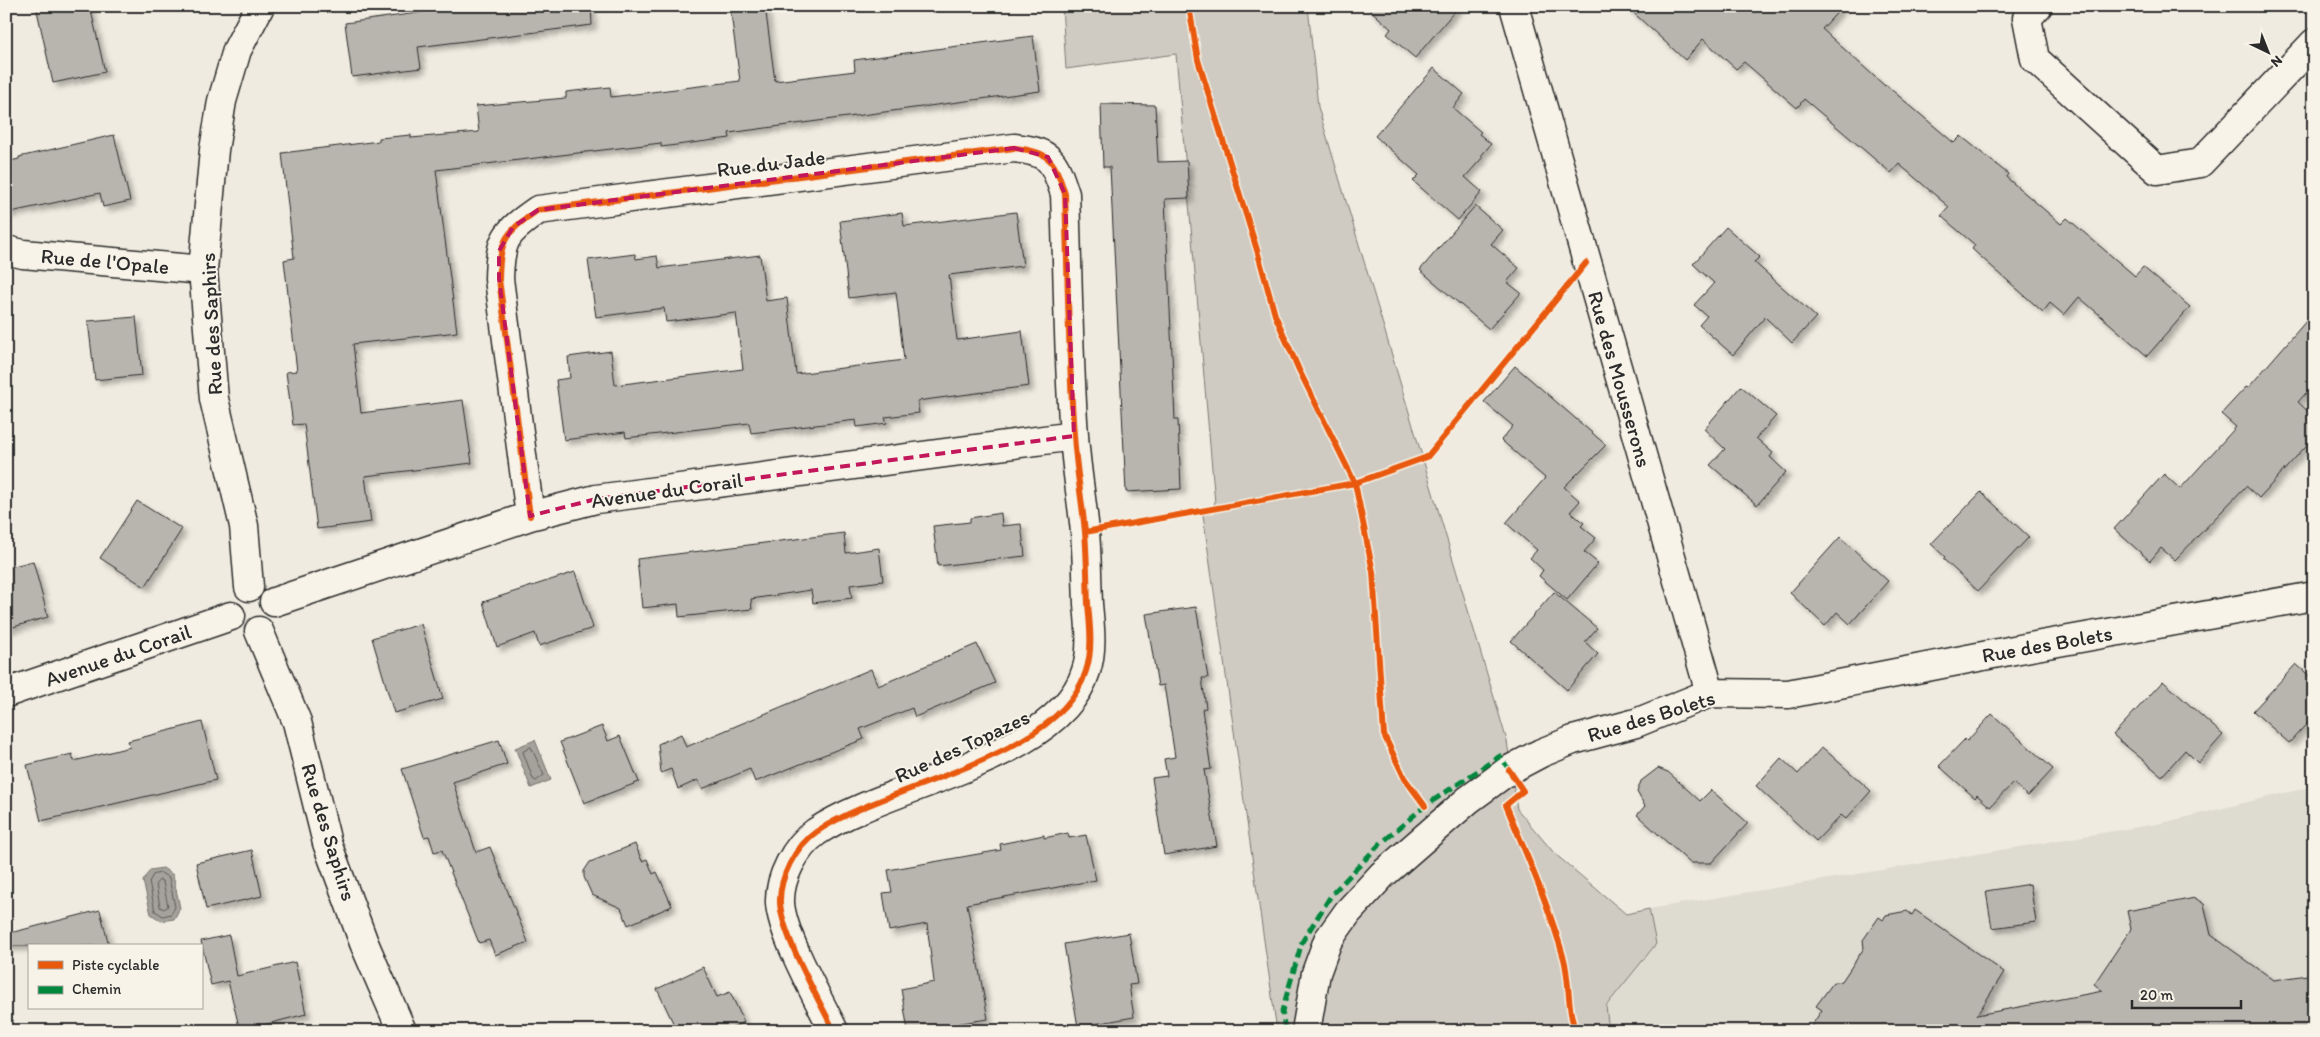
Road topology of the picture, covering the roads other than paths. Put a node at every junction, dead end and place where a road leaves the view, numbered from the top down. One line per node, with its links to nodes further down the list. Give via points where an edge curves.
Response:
1 (260, 6): 6 (street, Rue des Saphirs, via 237,50 222,101)
2 (1514, 6): 15 (street, Rue des Mousserons)
3 (2038, 6): 4 (street, via 2027,18 2035,59 2157,170 2200,163)
4 (2314, 43)
5 (6, 250): 6 (street, Rue de l'Opale)
6 (203, 270): 9 (street, Rue des Saphirs, via 214,399 244,526)
7 (1074, 436): 8 (street, Avenue du Corail, via 596,499); 8 (street, Rue du Jade, via 1065,194 1048,157 1033,150 1014,148 538,210 513,227 499,251 498,279); 17 (street, Rue des Topazes, via 1085,532 1090,642 1087,669 1077,694 1034,734 814,833 784,875 780,903 786,930)
8 (530, 516): 11 (street, Avenue du Corail)
9 (249, 587): 11 (street, via 265,591); 12 (street, via 233,598)
10 (2314, 596): 15 (street, Rue des Bolets, via 1788,694)
11 (274, 602): 13 (street, via 273,618)
12 (231, 616): 13 (street, via 241,629); 14 (street, Avenue du Corail)
13 (259, 632): 16 (street, Rue des Saphirs, via 297,722 327,843 364,943)
14 (6, 693)
15 (1710, 694): 18 (street, Rue des Bolets, via 1636,723 1573,740 1541,753 1468,800 1382,875 1348,912 1328,940 1316,973)
16 (402, 1031)
17 (834, 1031)
18 (1306, 1031)

